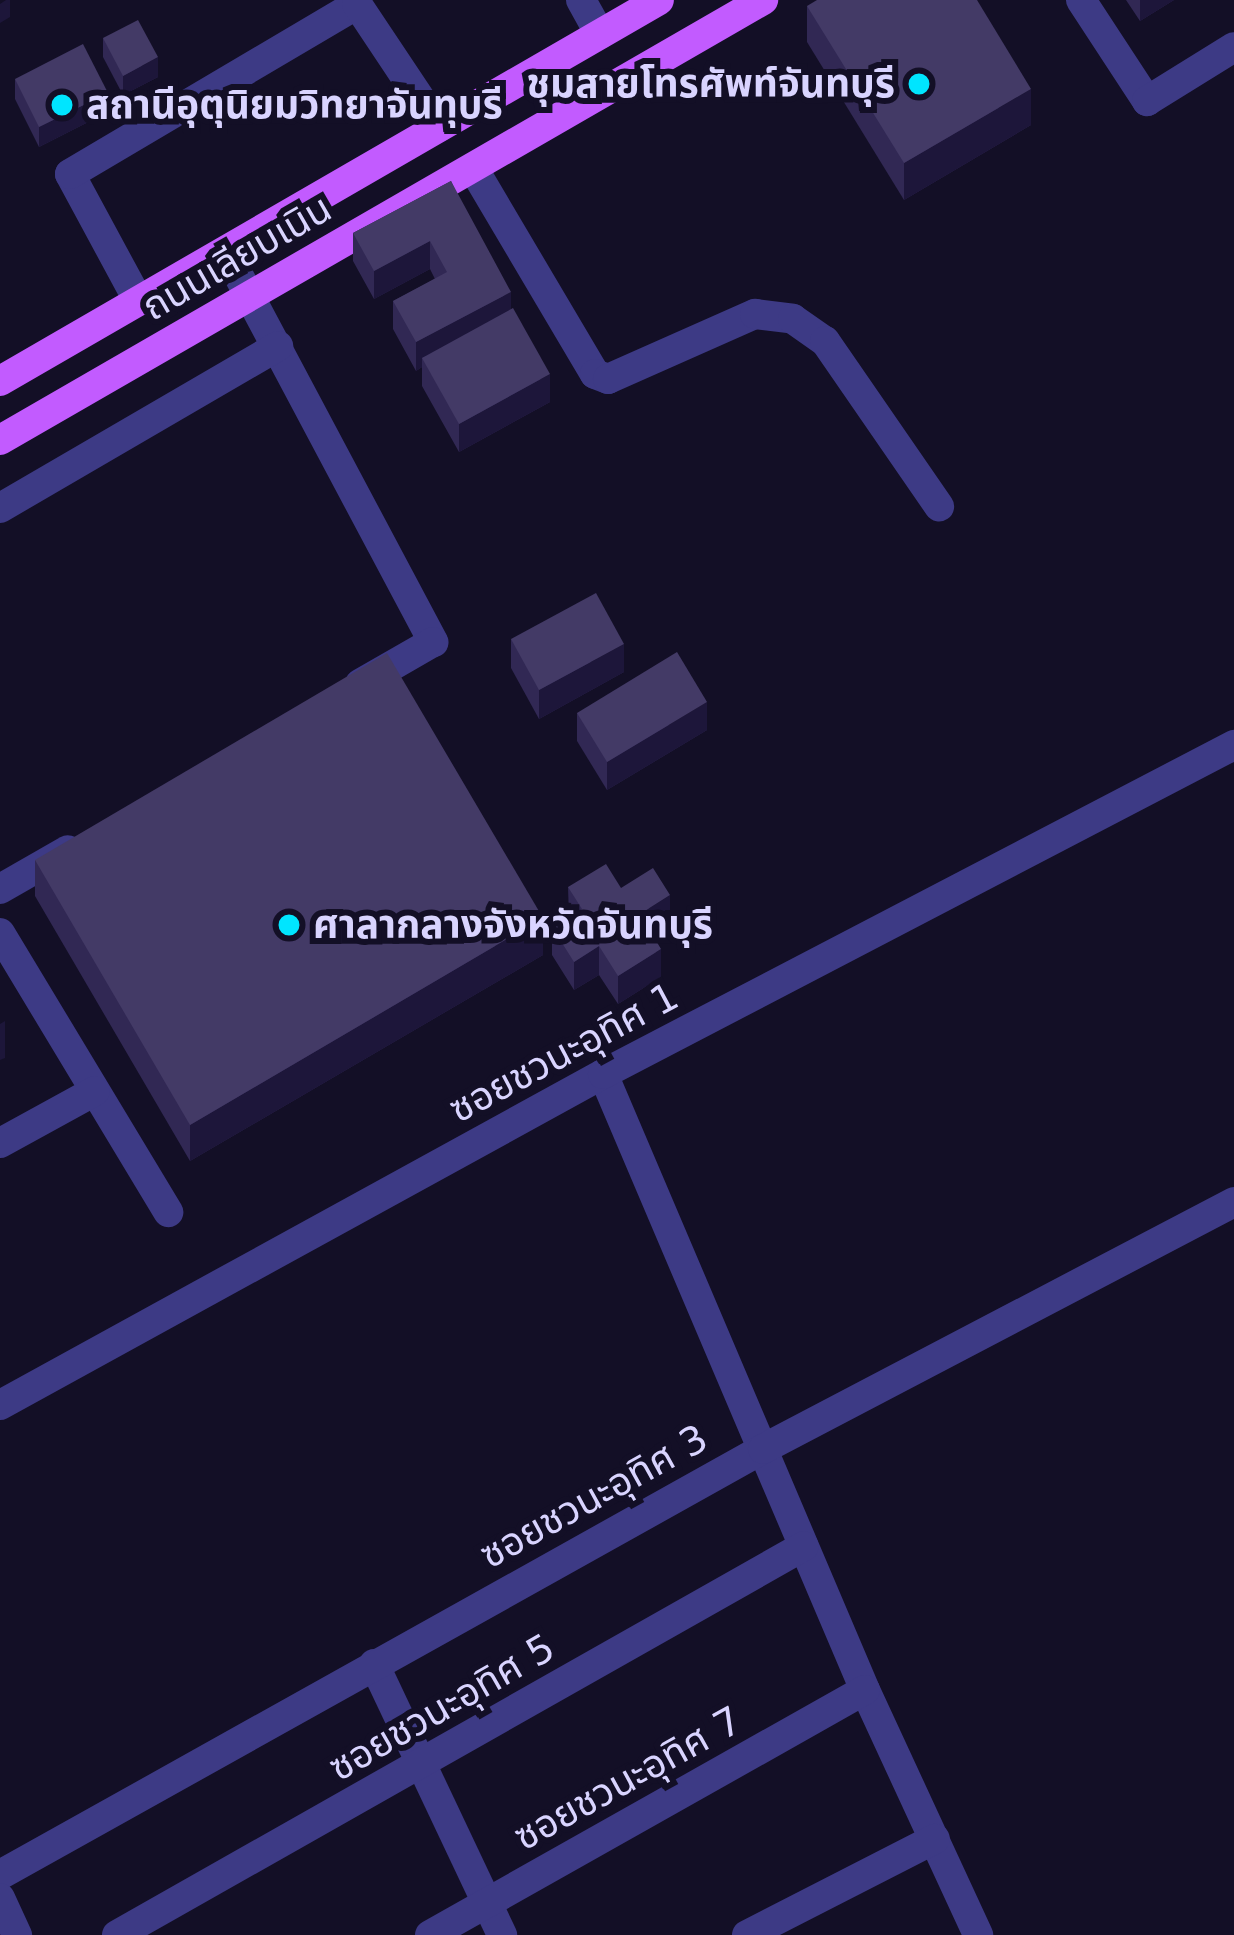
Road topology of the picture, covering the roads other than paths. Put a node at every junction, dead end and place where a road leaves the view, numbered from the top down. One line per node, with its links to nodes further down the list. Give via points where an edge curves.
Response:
1 (581, 0): 5 (street)
2 (659, 0): 5 (main road, ถนนเลียบเนิน)
3 (763, 0): 8 (main road, ถนนเลียบเนิน)
4 (1081, 0): 6 (street, via 1148,100)
5 (600, 34): 7 (main road, ถนนเลียบเนิน)
6 (1234, 47)
7 (440, 127): 9 (main road, ถนนเลียบเนิน); 11 (street, via 357,4 70,174)
8 (473, 168): 10 (main road, ถนนเลียบเนิน); 15 (street, via 595,374 608,380 754,314 793,319 825,341)
9 (226, 252): 10 (street); 11 (main road, ถนนเลียบเนิน)
10 (252, 294): 12 (street); 14 (main road, ถนนเลียบเนิน)
11 (138, 300): 13 (main road, ถนนเลียบเนิน)
12 (278, 346): 16 (street); 17 (street, via 433,642)
13 (0, 381)
14 (0, 440)
15 (939, 506)
16 (0, 508)
17 (330, 701)
18 (1234, 746): 22 (street, ซอยชวนะอุทิศ 1)
19 (103, 830): 20 (street)
20 (0, 889)
21 (0, 934): 23 (street)
22 (603, 1074): 27 (street, ซอยชวนะอุทิศ 1); 28 (street)
23 (95, 1091): 24 (street); 26 (street)
24 (0, 1143)
25 (1234, 1202): 28 (street, ซอยชวนะอุทิศ 3)
26 (169, 1212)
27 (0, 1405)
28 (763, 1449): 29 (street); 30 (street, ซอยชวนะอุทิศ 3)
29 (804, 1546): 31 (street); 32 (street, ซอยชวนะอุทิศ 5)
30 (374, 1664): 32 (street); 34 (street, ซอยชวนะอุทิศ 3)
31 (865, 1690): 33 (street); 36 (street, ซอยชวนะอุทิศ 7)
32 (422, 1766): 36 (street); 38 (street, ซอยชวนะอุทิศ 5)
33 (935, 1839): 41 (street); 42 (street)
34 (0, 1875)
35 (0, 1898): 37 (street)
36 (487, 1903): 39 (street, ซอยชวนะอุทิศ 7); 40 (street)
37 (17, 1935)
38 (117, 1935)
39 (430, 1935)
40 (502, 1935)
41 (747, 1935)
42 (978, 1935)

